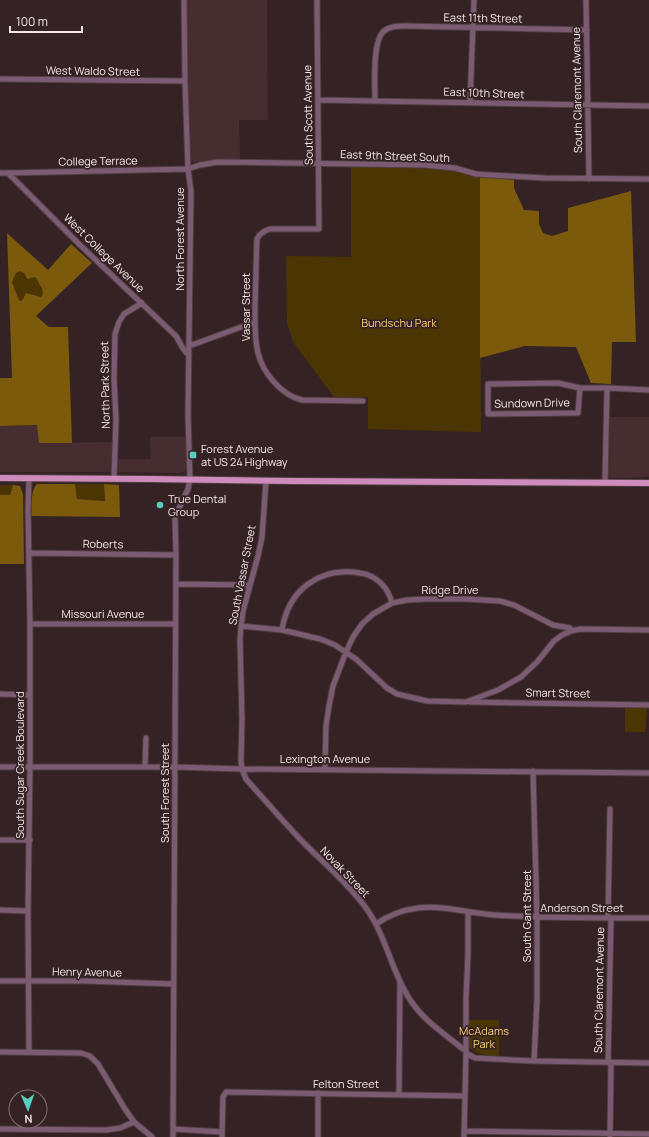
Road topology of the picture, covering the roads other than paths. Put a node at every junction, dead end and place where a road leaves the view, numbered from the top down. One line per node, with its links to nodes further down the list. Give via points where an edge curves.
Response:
1 (184, 0): 8 (street, North Forest Avenue)
2 (317, 0): 9 (street, South Scott Avenue)
3 (474, 0): 5 (street)
4 (586, 0): 6 (street, South Claremont Avenue)
5 (473, 28): 6 (street, East 11th Street); 10 (street, East 11th Street, via 405,26 385,30 379,38 376,52); 11 (street)
6 (586, 30): 12 (street, South Claremont Avenue)
7 (0, 79): 8 (street, West Waldo Street)
8 (185, 82): 15 (street, North Forest Avenue)
9 (318, 100): 10 (street, East 10th Street); 14 (street, South Scott Avenue)
10 (375, 101): 11 (street, East 10th Street)
11 (470, 102): 12 (street, East 10th Street)
12 (588, 105): 13 (street, East 10th Street); 18 (street, South Claremont Avenue)
13 (649, 106)
14 (319, 164): 15 (street, East 9th Street South, via 218,162); 18 (street, East 9th Street South, via 424,165 455,168 476,174); 20 (street, South Scott Avenue, via 319,229 270,229)
15 (188, 169): 17 (street, College Terrace); 23 (street, North Forest Avenue, via 191,190)
16 (0, 173): 17 (street)
17 (8, 173): 21 (street, West College Avenue)
18 (588, 179): 19 (street, East 9th Street South)
19 (649, 179)
20 (262, 233): 22 (street, Vassar Street, via 257,239)
21 (142, 303): 24 (street, West College Avenue, via 176,336); 31 (street, North Park Street, via 124,314 115,334)
22 (255, 322): 23 (street); 28 (street, Vassar Street, via 256,344 262,363 271,378 289,395 302,400)
23 (189, 346): 24 (street, North Forest Avenue)
24 (189, 355): 32 (street, North Forest Avenue)
25 (580, 388): 25 (street, Sundown Drive, via 578,413 488,414 488,384 558,383); 26 (street, Sundown Drive)
26 (607, 388): 27 (street, Sundown Drive); 34 (street)
27 (649, 390)
28 (363, 401)
29 (0, 478): 30 (main road)
30 (29, 478): 31 (main road); 36 (street, South Sugar Creek Boulevard)
31 (114, 478): 32 (main road)
32 (190, 479): 33 (main road); 37 (street, South Forest Street, via 175,515)
33 (266, 481): 34 (main road); 39 (street, South Vassar Street, via 262,537)
34 (605, 483): 35 (main road)
35 (649, 483)
36 (29, 553): 37 (street, Roberts); 41 (street, South Sugar Creek Boulevard)
37 (176, 555): 38 (street, South Forest Street)
38 (176, 584): 39 (street); 42 (street, South Forest Street)
39 (250, 586): 43 (street, South Vassar Street)
40 (392, 603): 44 (street, via 385,588 373,577 352,571 330,573 322,575 297,595 287,609); 46 (street, Ridge Drive, via 426,599 500,601 553,625 570,628); 47 (street, Ridge Drive, via 362,624)
41 (30, 624): 42 (street, Missouri Avenue); 49 (street, South Sugar Creek Boulevard)
42 (175, 624): 56 (street, South Forest Street)
43 (241, 626): 44 (street, Smart Street); 57 (street, South Vassar Street)
44 (282, 630): 47 (street, Smart Street, via 320,639)
45 (649, 630): 46 (street)
46 (571, 631): 50 (street, via 554,641 521,677 498,690)
47 (346, 652): 50 (street, Smart Street, via 397,694 427,701); 58 (street, Ridge Drive, via 333,686 329,706)
48 (0, 694): 49 (street)
49 (30, 695): 54 (street, South Sugar Creek Boulevard)
50 (466, 702): 51 (street, Smart Street)
51 (649, 705)
52 (146, 738): 55 (street)
53 (0, 767): 54 (street, Lexington Avenue)
54 (30, 767): 55 (street, Lexington Avenue); 63 (street, South Sugar Creek Boulevard)
55 (145, 767): 56 (street, Lexington Avenue)
56 (175, 767): 57 (street, Lexington Avenue); 74 (street, South Forest Street)
57 (242, 769): 58 (street, Lexington Avenue); 70 (street, Novak Street, via 246,779 298,838 359,899)
58 (325, 769): 59 (street, Lexington Avenue)
59 (534, 771): 60 (street, Lexington Avenue); 67 (street, South Gant Street)
60 (649, 773)
61 (610, 809): 68 (street, South Claremont Avenue)
62 (0, 840): 63 (street)
63 (30, 840): 65 (street, South Sugar Creek Boulevard)
64 (0, 910): 65 (street)
65 (28, 911): 73 (street, South Sugar Creek Boulevard)
66 (468, 912): 67 (street, Anderson Street); 70 (street, Anderson Street, via 419,908 404,910); 75 (street)
67 (537, 918): 68 (street, Anderson Street); 78 (street, South Gant Street, via 538,1000)
68 (609, 918): 69 (street, Anderson Street); 79 (street, South Claremont Avenue)
69 (649, 918)
70 (376, 924): 71 (street, Novak Street)
71 (400, 980): 75 (street, Novak Street, via 413,1005); 82 (street)
72 (0, 981): 73 (street, Henry Avenue)
73 (29, 981): 74 (street, Henry Avenue); 77 (street, South Sugar Creek Boulevard)
74 (174, 984): 86 (street, South Forest Street)
75 (466, 1051): 78 (street, Novak Street, via 475,1058); 83 (street)
76 (0, 1052): 77 (street)
77 (29, 1052): 84 (street, via 82,1053 91,1057)
78 (534, 1061): 79 (street, Novak Street)
79 (609, 1063): 80 (street, Novak Street); 90 (street, South Claremont Avenue)
80 (649, 1063)
81 (318, 1094): 82 (street, Felton Street); 89 (street, Felton Street, via 226,1092 223,1097); 93 (street)
82 (399, 1094): 83 (street, Felton Street)
83 (465, 1096): 87 (street)
84 (134, 1122): 85 (street, via 106,1130); 91 (street)
85 (0, 1129)
86 (173, 1129): 89 (street); 92 (street, South Forest Street)
87 (464, 1134): 90 (street)
88 (649, 1134): 90 (street)
89 (222, 1135)
90 (610, 1135)
91 (152, 1137)
92 (173, 1137)
93 (318, 1137)

